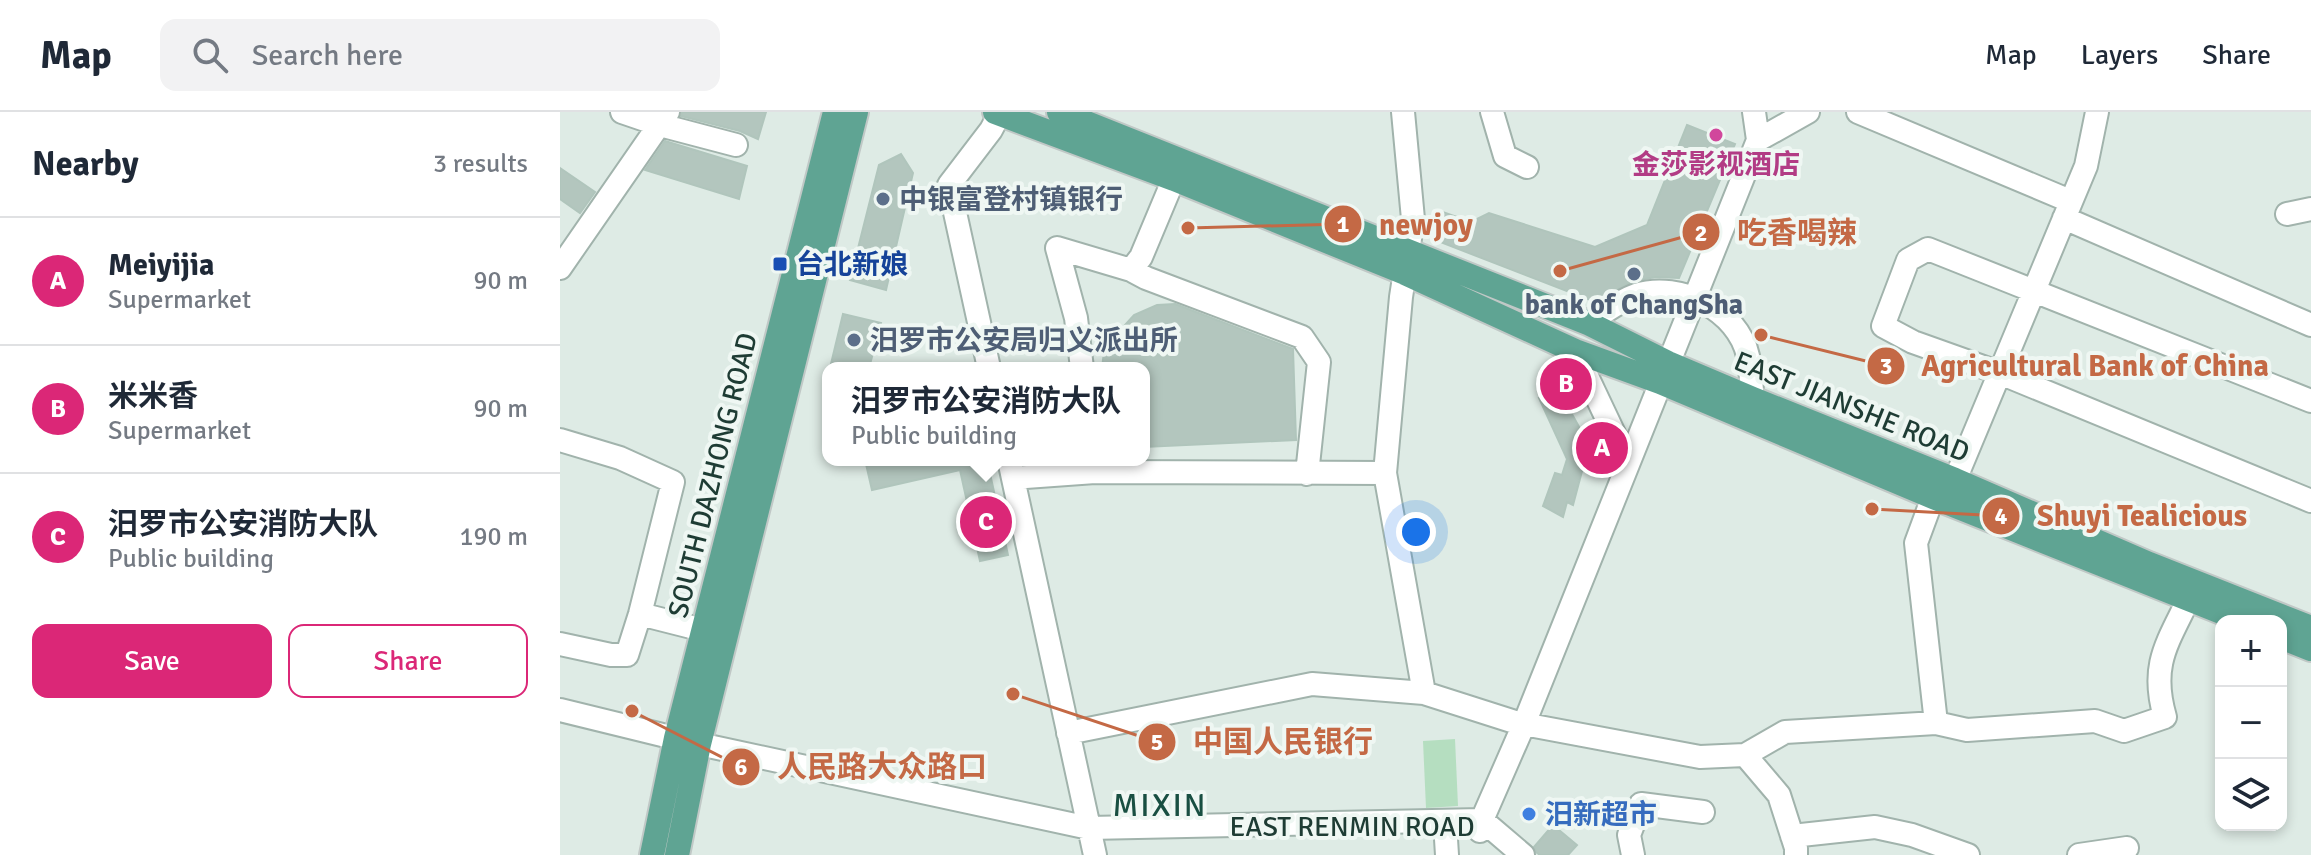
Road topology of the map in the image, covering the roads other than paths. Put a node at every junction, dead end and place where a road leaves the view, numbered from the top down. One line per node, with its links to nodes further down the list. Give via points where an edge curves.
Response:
1 (622, 112): 11 (street)
2 (1059, 112): 15 (main road, EAST JIANSHE ROAD)
3 (1403, 112): 20 (street, via 1413,219)
4 (1492, 112): 14 (street, via 1505,156)
5 (1754, 112): 12 (street)
6 (1808, 112): 12 (street)
7 (1858, 112): 18 (street)
8 (2097, 112): 18 (street, via 2086,166)
9 (998, 113): 15 (main road, EAST JIANSHE ROAD); 16 (street)
10 (845, 117): 48 (main road, SOUTH DAZHONG ROAD); 58 (main road, SOUTH DAZHONG ROAD, via 829,231)
11 (664, 119): 13 (street); 21 (street)
12 (1758, 140): 24 (street)
13 (736, 145)
14 (1527, 167)
15 (1184, 173): 20 (main road, EAST JIANSHE ROAD); 22 (street, via 1141,257)
16 (949, 185): 28 (street); 29 (street, via 962,208)
17 (2311, 209): 19 (street)
18 (2067, 210): 23 (street); 26 (street)
19 (2287, 214)
20 (1407, 262): 25 (main road, EAST JIANSHE ROAD); 27 (main road, EAST JIANSHE ROAD); 39 (street)
21 (560, 268)
22 (1138, 274): 30 (street, via 1057,248 1076,318); 40 (street, via 1302,337 1319,362)
23 (2034, 291): 32 (street); 32 (street, via 1928,249 1908,260 1883,326); 34 (street)
24 (1694, 296): 25 (street, via 1635,295); 31 (street); 33 (street, via 1736,329 1748,355)
25 (1588, 323): 31 (main road, EAST JIANSHE ROAD)
26 (2311, 325)
27 (1575, 351): 31 (main road, EAST JIANSHE ROAD); 36 (street)
28 (988, 362)
29 (999, 362)
30 (1081, 362)
31 (1657, 370): 33 (main road, EAST JIANSHE ROAD); 36 (street); 42 (main road, EAST JIANSHE ROAD)
32 (2000, 373): 41 (street); 43 (street)
33 (1753, 399): 41 (main road, EAST JIANSHE ROAD)
34 (2311, 401)
35 (560, 440): 45 (street, via 620,458 673,482)
36 (1624, 455): 55 (street)
37 (1094, 466): 38 (street); 40 (street)
38 (1017, 469): 57 (street)
39 (1385, 473): 40 (street); 52 (street)
40 (1307, 474)
41 (1955, 480): 47 (main road, EAST JIANSHE ROAD)
42 (1933, 497): 44 (main road, EAST JIANSHE ROAD); 56 (street, via 1916,543)
43 (2311, 501)
44 (2189, 598): 46 (main road, EAST JIANSHE ROAD); 56 (street, via 2162,655 2158,691 2165,717 2124,731 2095,721 1967,730)
45 (640, 614): 48 (street); 50 (street, via 627,655)
46 (2230, 615)
47 (2311, 628)
48 (703, 630): 58 (main road, SOUTH DAZHONG ROAD)
49 (2287, 639): 51 (main road)
50 (560, 644)
51 (2311, 649)
52 (1424, 693): 55 (street); 57 (street, via 1312,684)
53 (560, 710): 58 (street)
54 (560, 722): 58 (street)
55 (1521, 723): 59 (street, via 1700,757); 61 (street)
56 (1936, 723): 59 (street, via 1785,732)
57 (1074, 732): 62 (street)
58 (686, 746): 62 (street, EAST RENMIN ROAD); 65 (main road, SOUTH DAZHONG ROAD); 66 (main road, SOUTH DAZHONG ROAD)
59 (1745, 755): 63 (street, via 1779,795)
60 (1703, 812): 70 (street, via 1641,804 1629,835)
61 (1465, 826): 62 (street, EAST RENMIN ROAD); 67 (street); 68 (street, EAST RENMIN ROAD); 69 (street, EAST RENMIN ROAD)
62 (1098, 842)
63 (1794, 846): 73 (street, via 1875,827)
64 (2127, 848): 74 (street)
65 (652, 855)
66 (677, 855)
67 (1447, 855)
68 (1508, 855)
69 (1523, 855)
70 (1633, 855)
71 (1807, 855): 72 (street, via 1806,843 1900,838)
72 (1900, 855)
73 (1968, 855)
74 (2079, 855)

